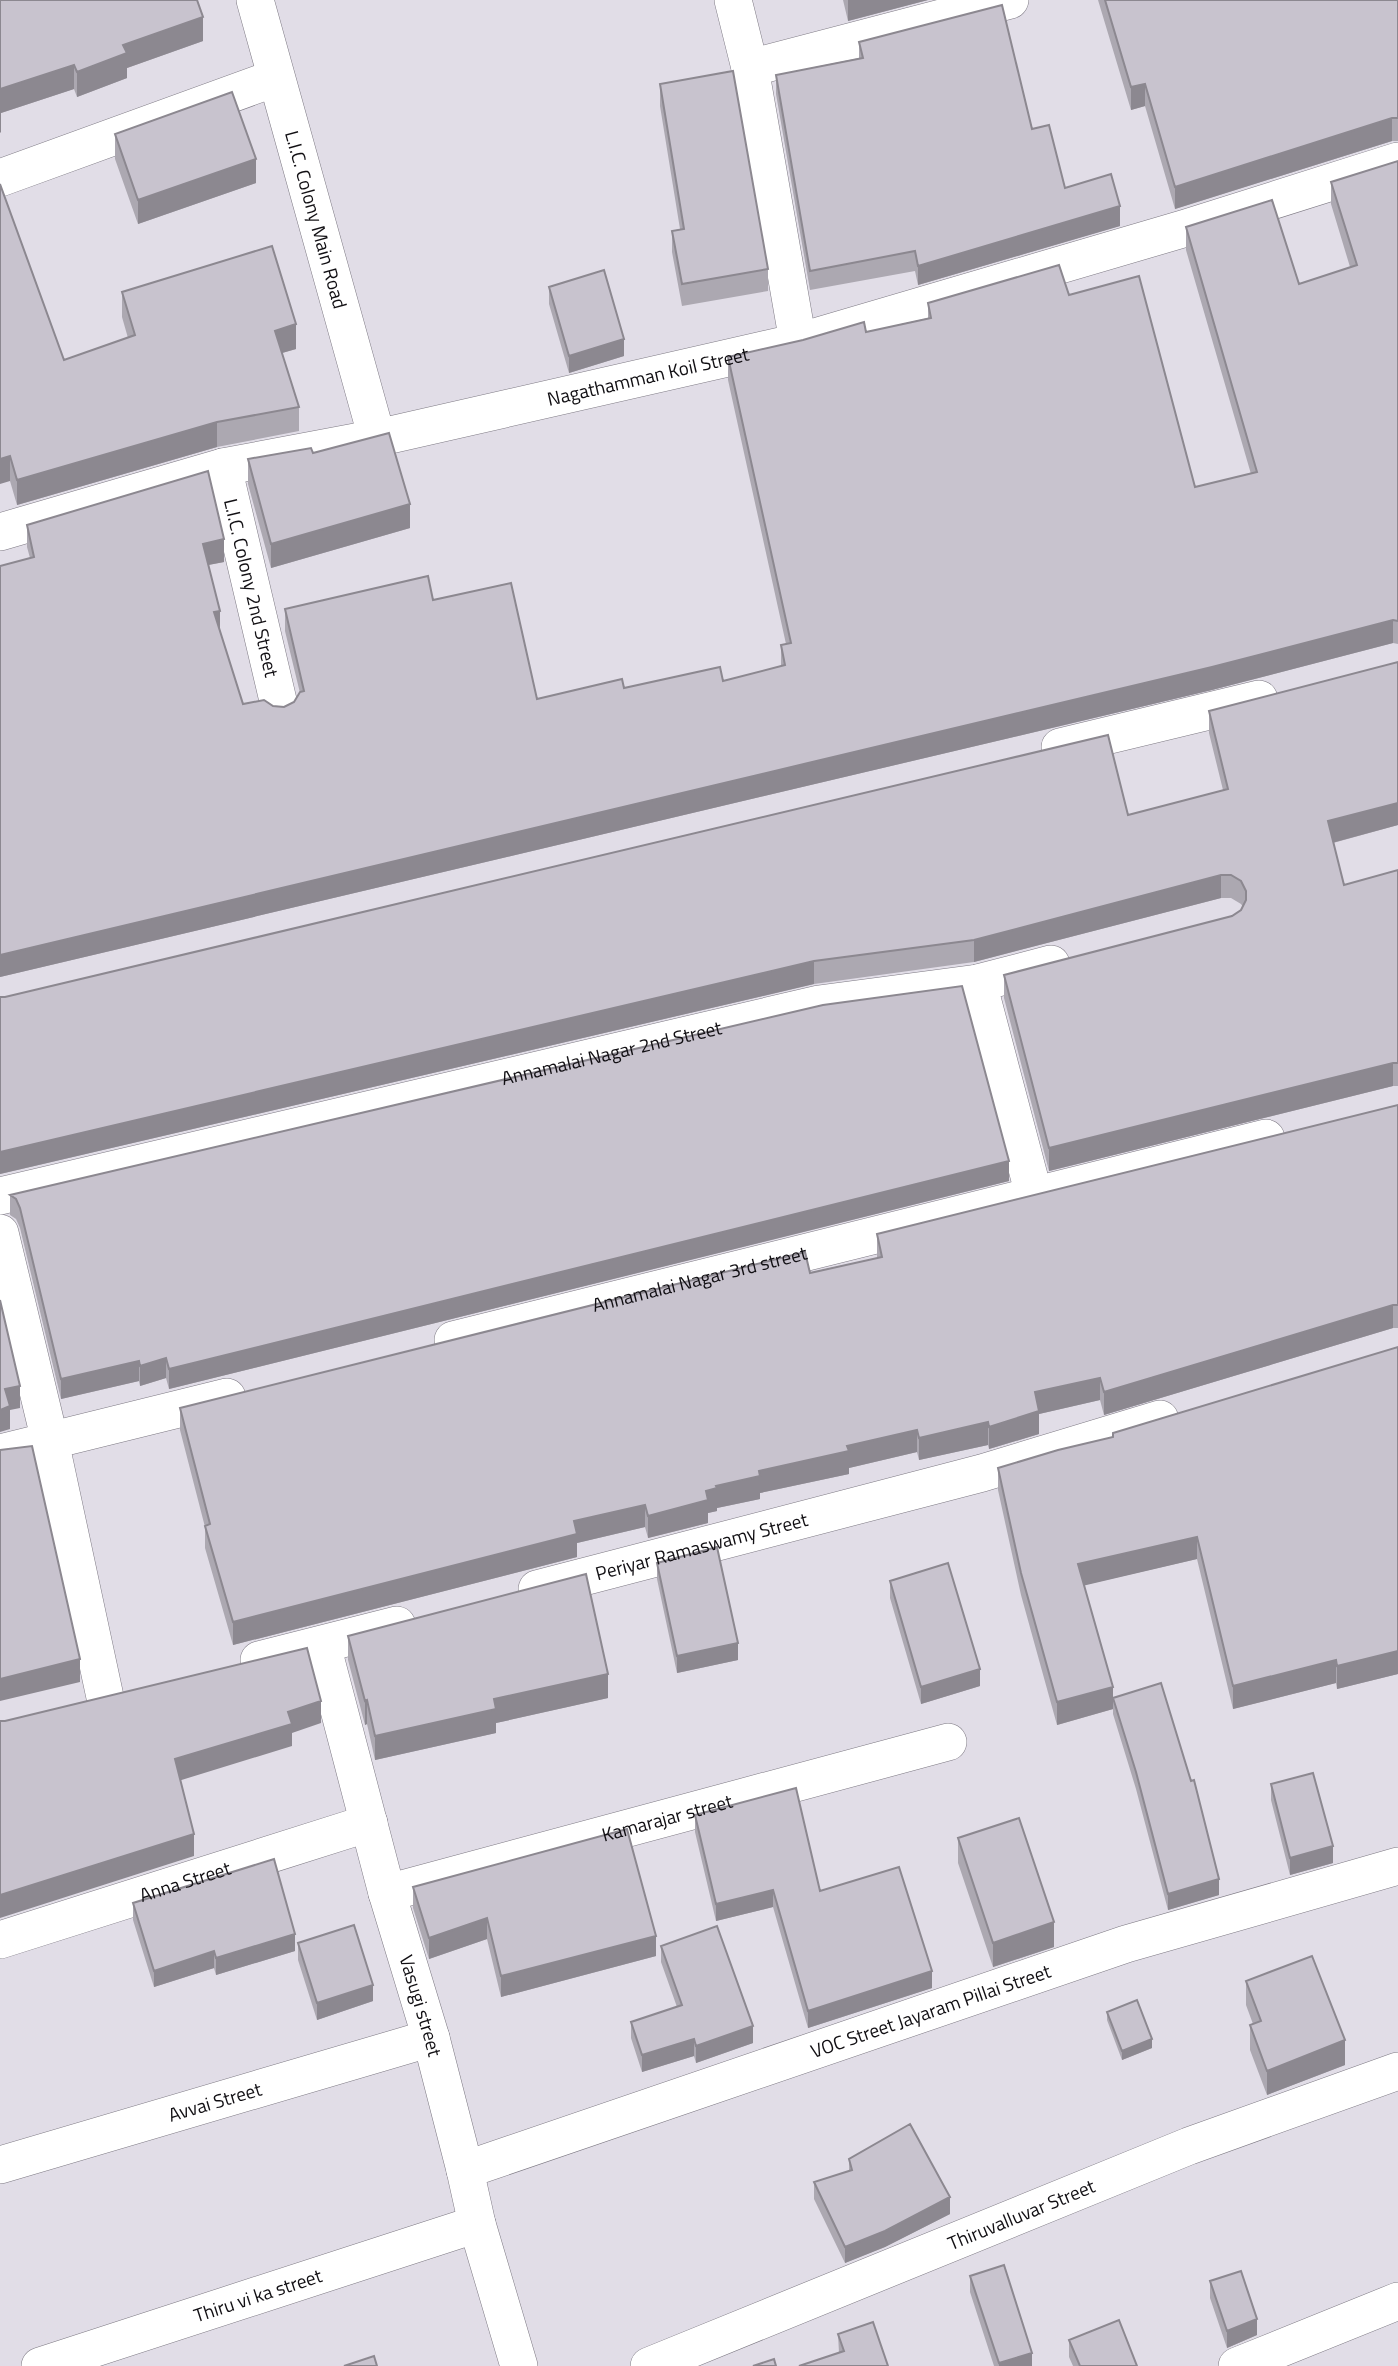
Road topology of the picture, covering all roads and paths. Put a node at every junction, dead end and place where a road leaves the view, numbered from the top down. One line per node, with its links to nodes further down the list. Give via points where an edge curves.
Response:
1 (255, 0): 5 (street, L.I.C. Colony Main Road)
2 (733, 0): 4 (street)
3 (1010, 0): 4 (street)
4 (750, 68): 8 (street)
5 (275, 78): 7 (street); 9 (street, L.I.C. Colony Main Road)
6 (1398, 161): 8 (street, Nagathamman Koil Street)
7 (0, 178)
8 (797, 342): 9 (street, Nagathamman Koil Street)
9 (377, 438): 10 (street, Nagathamman Koil Street)
10 (223, 467): 11 (street, Nagathamman Koil Street); 13 (street, L.I.C. Colony 2nd Street)
11 (0, 532)
12 (1294, 690): 14 (street)
13 (280, 709)
14 (1028, 755)
15 (1083, 956): 16 (street, Annamalai Nagar 2nd Street)
16 (978, 983): 18 (street); 19 (street, Annamalai Nagar 2nd Street, via 819,1004)
17 (1304, 1129): 18 (street, Annamalai Nagar 3rd street)
18 (1034, 1195): 21 (street, Annamalai Nagar 3rd street)
19 (0, 1196)
20 (0, 1233): 24 (street)
21 (428, 1346)
22 (252, 1390): 24 (street)
23 (1190, 1410): 26 (street, Periyar Ramaswamy Street, via 982,1473)
24 (50, 1441): 25 (street); 30 (street)
25 (0, 1453)
26 (511, 1596)
27 (430, 1617): 28 (street)
28 (322, 1645): 29 (street); 32 (street, Vasugi street)
29 (227, 1668)
30 (105, 1697)
31 (948, 1742): 34 (street, Kamarajar street)
32 (369, 1823): 34 (street, Vasugi street); 35 (street, Anna Street)
33 (1398, 1866): 39 (street, VOC Street Jayaram Pillai Street, via 1126,1944)
34 (387, 1893): 36 (street, Vasugi street)
35 (0, 1940)
36 (431, 2038): 38 (street, Avvai Street); 39 (street, Vasugi street)
37 (1398, 2071): 44 (street, Thiruvalluvar Street, via 1189,2146)
38 (0, 2165)
39 (466, 2170): 40 (street, Vasugi street)
40 (477, 2224): 42 (street, Thiru vi ka street); 43 (street, Vasugi street)
41 (1398, 2301): 45 (street)
42 (40, 2366)
43 (519, 2366)
44 (649, 2366)
45 (1237, 2366)

